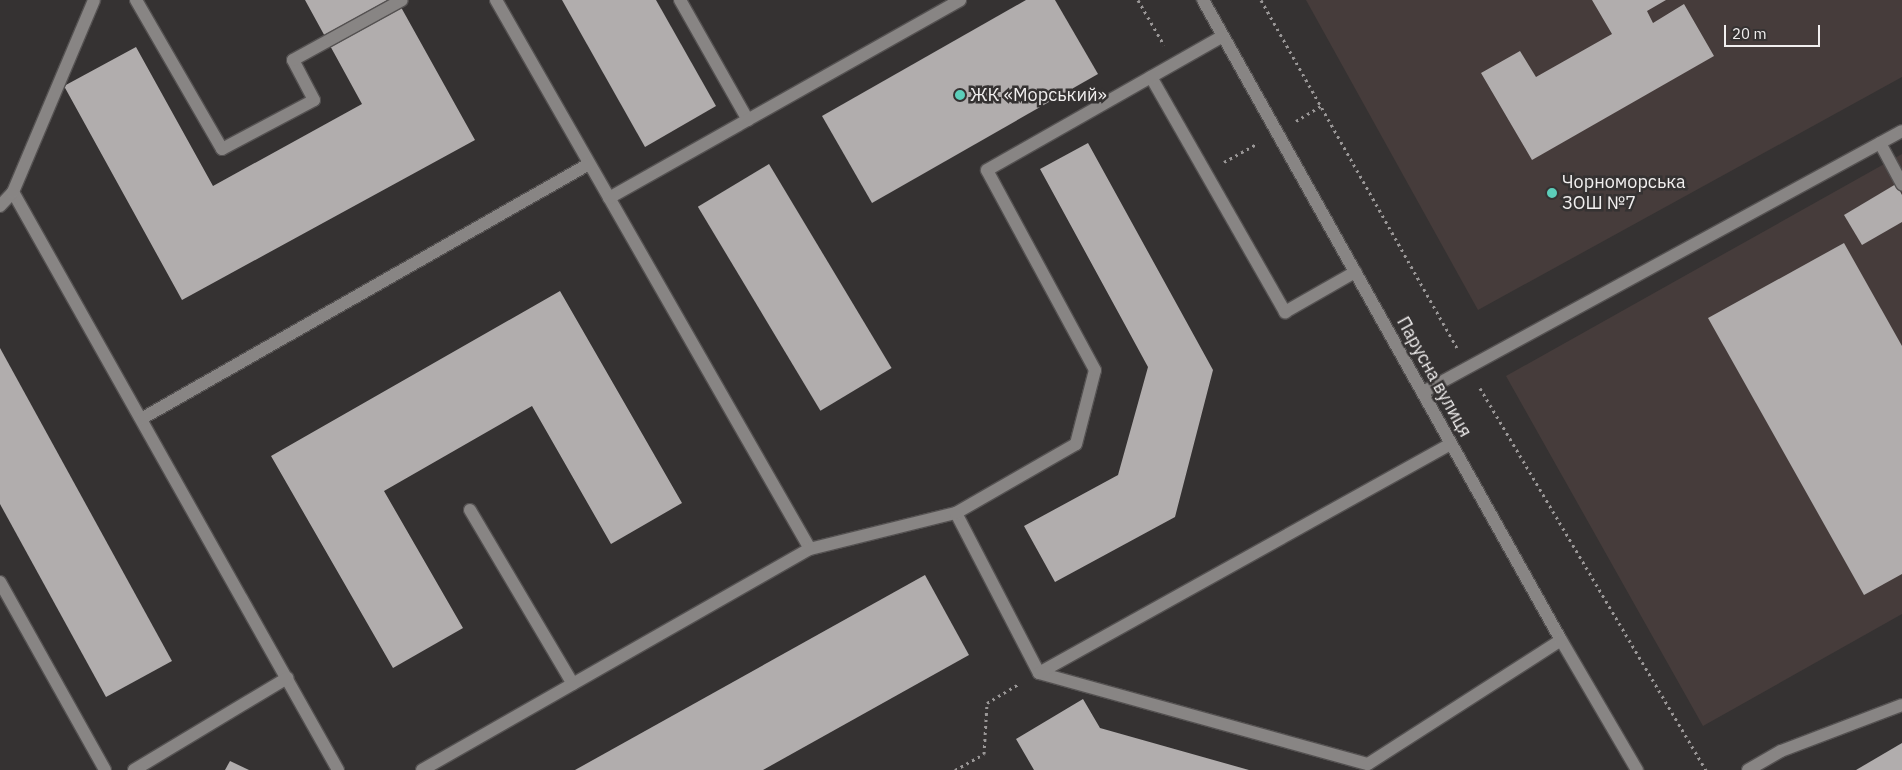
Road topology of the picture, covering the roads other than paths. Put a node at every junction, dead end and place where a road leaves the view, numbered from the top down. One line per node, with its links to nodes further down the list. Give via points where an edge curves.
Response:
1 (94, 0): 15 (street)
2 (136, 0): 3 (street, via 222,149 314,100 293,60)
3 (402, 0)
4 (496, 0): 13 (street)
5 (680, 0): 10 (street)
6 (960, 0): 10 (street)
7 (1203, 0): 8 (street, Парусна вулиця)
8 (1223, 36): 9 (street); 18 (street, Парусна вулиця)
9 (1151, 77): 18 (street, via 1285,312); 23 (street, via 987,170 1095,370 1076,444)
10 (748, 120): 16 (street)
11 (1902, 130): 12 (street)
12 (1880, 143): 14 (street); 19 (street)
13 (590, 164): 16 (street); 20 (street)
14 (1902, 184)
15 (14, 192): 17 (street); 20 (street)
16 (609, 198): 24 (street)
17 (0, 206)
18 (1355, 272): 19 (street, Парусна вулиця)
19 (1423, 392): 21 (street, Парусна вулиця)
20 (141, 419): 28 (street)
21 (1452, 444): 26 (street, Парусна вулиця); 27 (street)
22 (470, 510): 29 (street)
23 (956, 513): 24 (street); 27 (street)
24 (810, 549): 29 (street)
25 (0, 582): 31 (street)
26 (1561, 640): 27 (street, via 1368,764); 35 (street, Парусна вулиця)
27 (1039, 673)
28 (287, 678): 32 (street); 33 (street)
29 (573, 684): 34 (street)
30 (1902, 705): 36 (street, via 1781,752)
31 (105, 770)
32 (134, 770)
33 (338, 770)
34 (422, 770)
35 (1637, 770)
36 (1748, 770)

